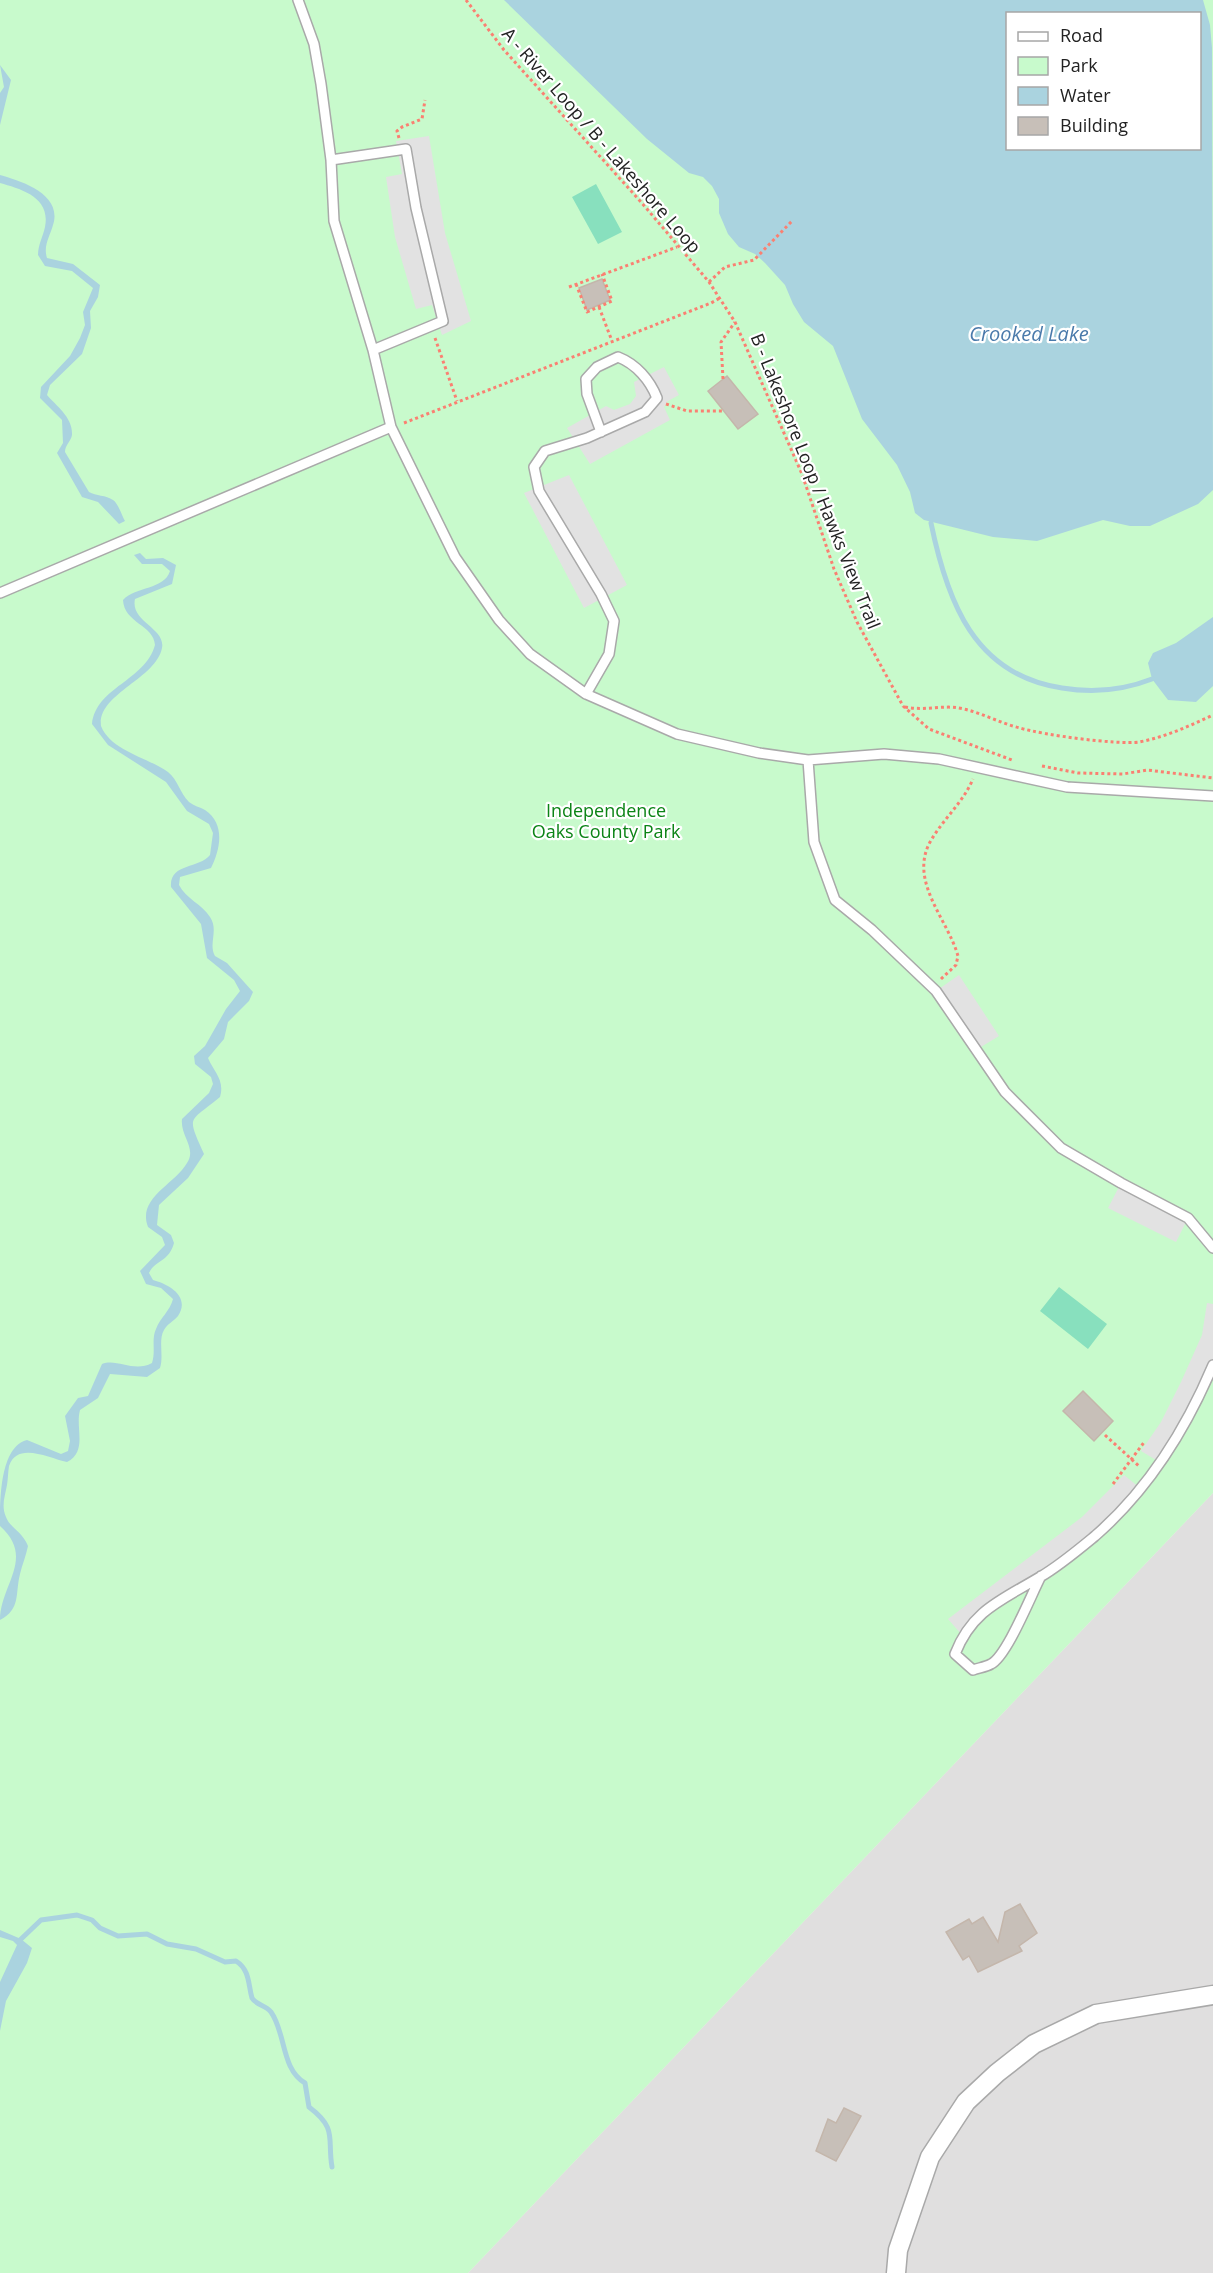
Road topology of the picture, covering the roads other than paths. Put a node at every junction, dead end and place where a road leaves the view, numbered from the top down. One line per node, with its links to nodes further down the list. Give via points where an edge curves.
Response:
1 (298, 0): 2 (lane, via 314,44)
2 (331, 160): 3 (lane, via 334,221); 3 (lane, via 406,149 443,321)
3 (373, 350): 4 (lane)
4 (392, 427): 6 (lane); 7 (lane, via 455,557 499,620 530,654)
5 (602, 432): 5 (lane, via 645,412 657,398 653,387 630,362 618,357 597,367 586,379); 7 (lane, via 545,451 534,467 538,490 602,594 614,621 609,654)
6 (0, 592)
7 (586, 694): 8 (lane, via 677,734)
8 (808, 760): 9 (lane, via 884,754 939,759 1067,787); 10 (lane, via 813,842 834,900 872,930 932,988 1005,1092 1061,1148 1188,1218)
9 (1213, 796)
10 (1213, 1248)
11 (1213, 1365): 12 (lane, via 1183,1427 1150,1477 1096,1535)
12 (1041, 1576): 12 (lane, via 997,1600 962,1635 955,1654 973,1670 992,1664 1010,1641)
13 (1213, 1995): 14 (street, via 1096,2014 1034,2044 997,2073 966,2103 930,2157 898,2250)
14 (896, 2273)

